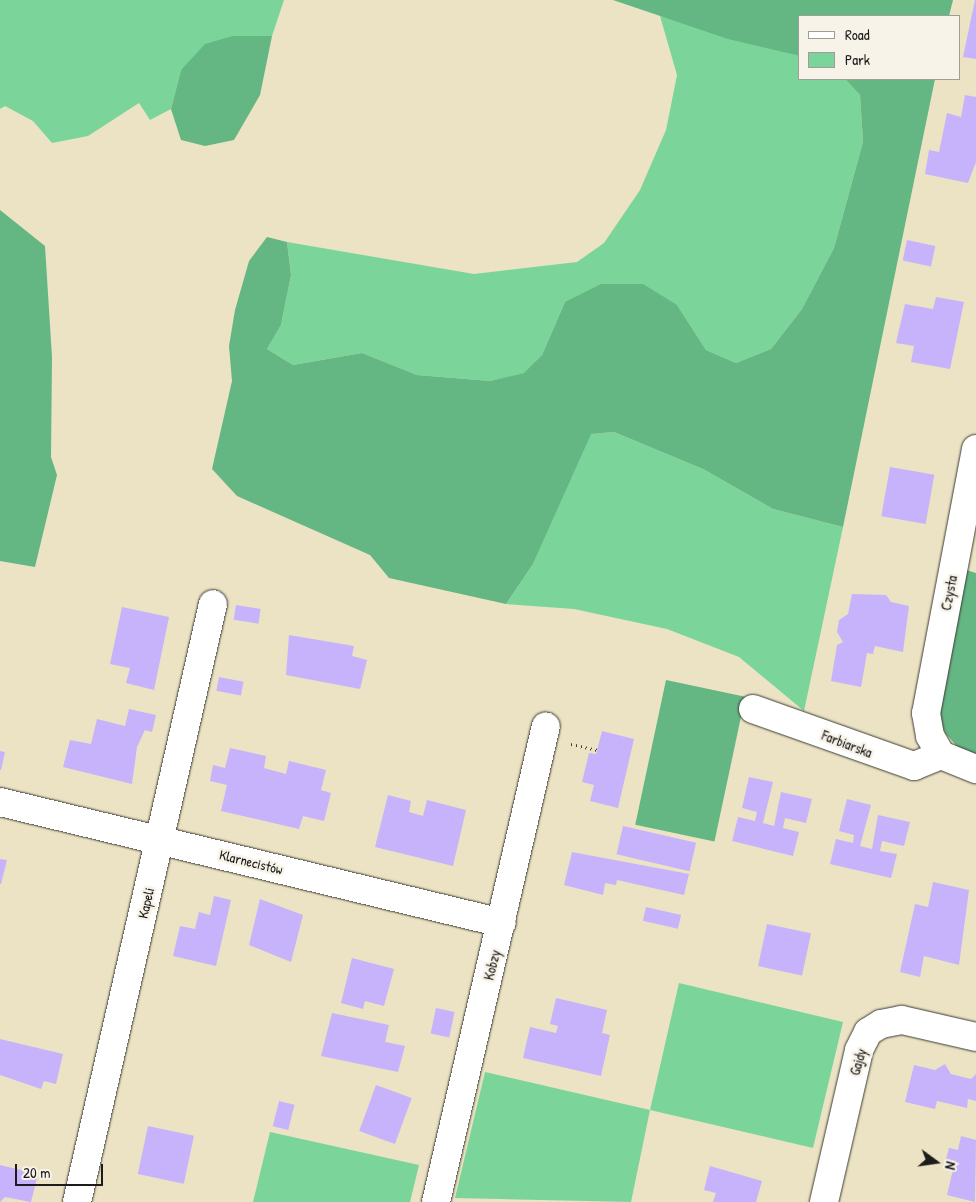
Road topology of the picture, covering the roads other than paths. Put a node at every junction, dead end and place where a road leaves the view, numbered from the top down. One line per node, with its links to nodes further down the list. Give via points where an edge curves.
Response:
1 (976, 450): 5 (street, Czysta, via 926,713)
2 (213, 604): 8 (street, Kapeli)
3 (752, 709): 5 (street, Farbiarska, via 914,766)
4 (555, 735): 9 (street, Kobzy)
5 (936, 746): 6 (street)
6 (976, 769)
7 (0, 802): 8 (street, Klarnecistów)
8 (160, 840): 9 (street, Klarnecistów); 11 (street, Kapeli)
9 (502, 923): 12 (street, Kobzy)
10 (976, 1037): 13 (street, Gajdy, via 902,1020 880,1024 868,1032 860,1050)
11 (77, 1202)
12 (436, 1202)
13 (824, 1202)

